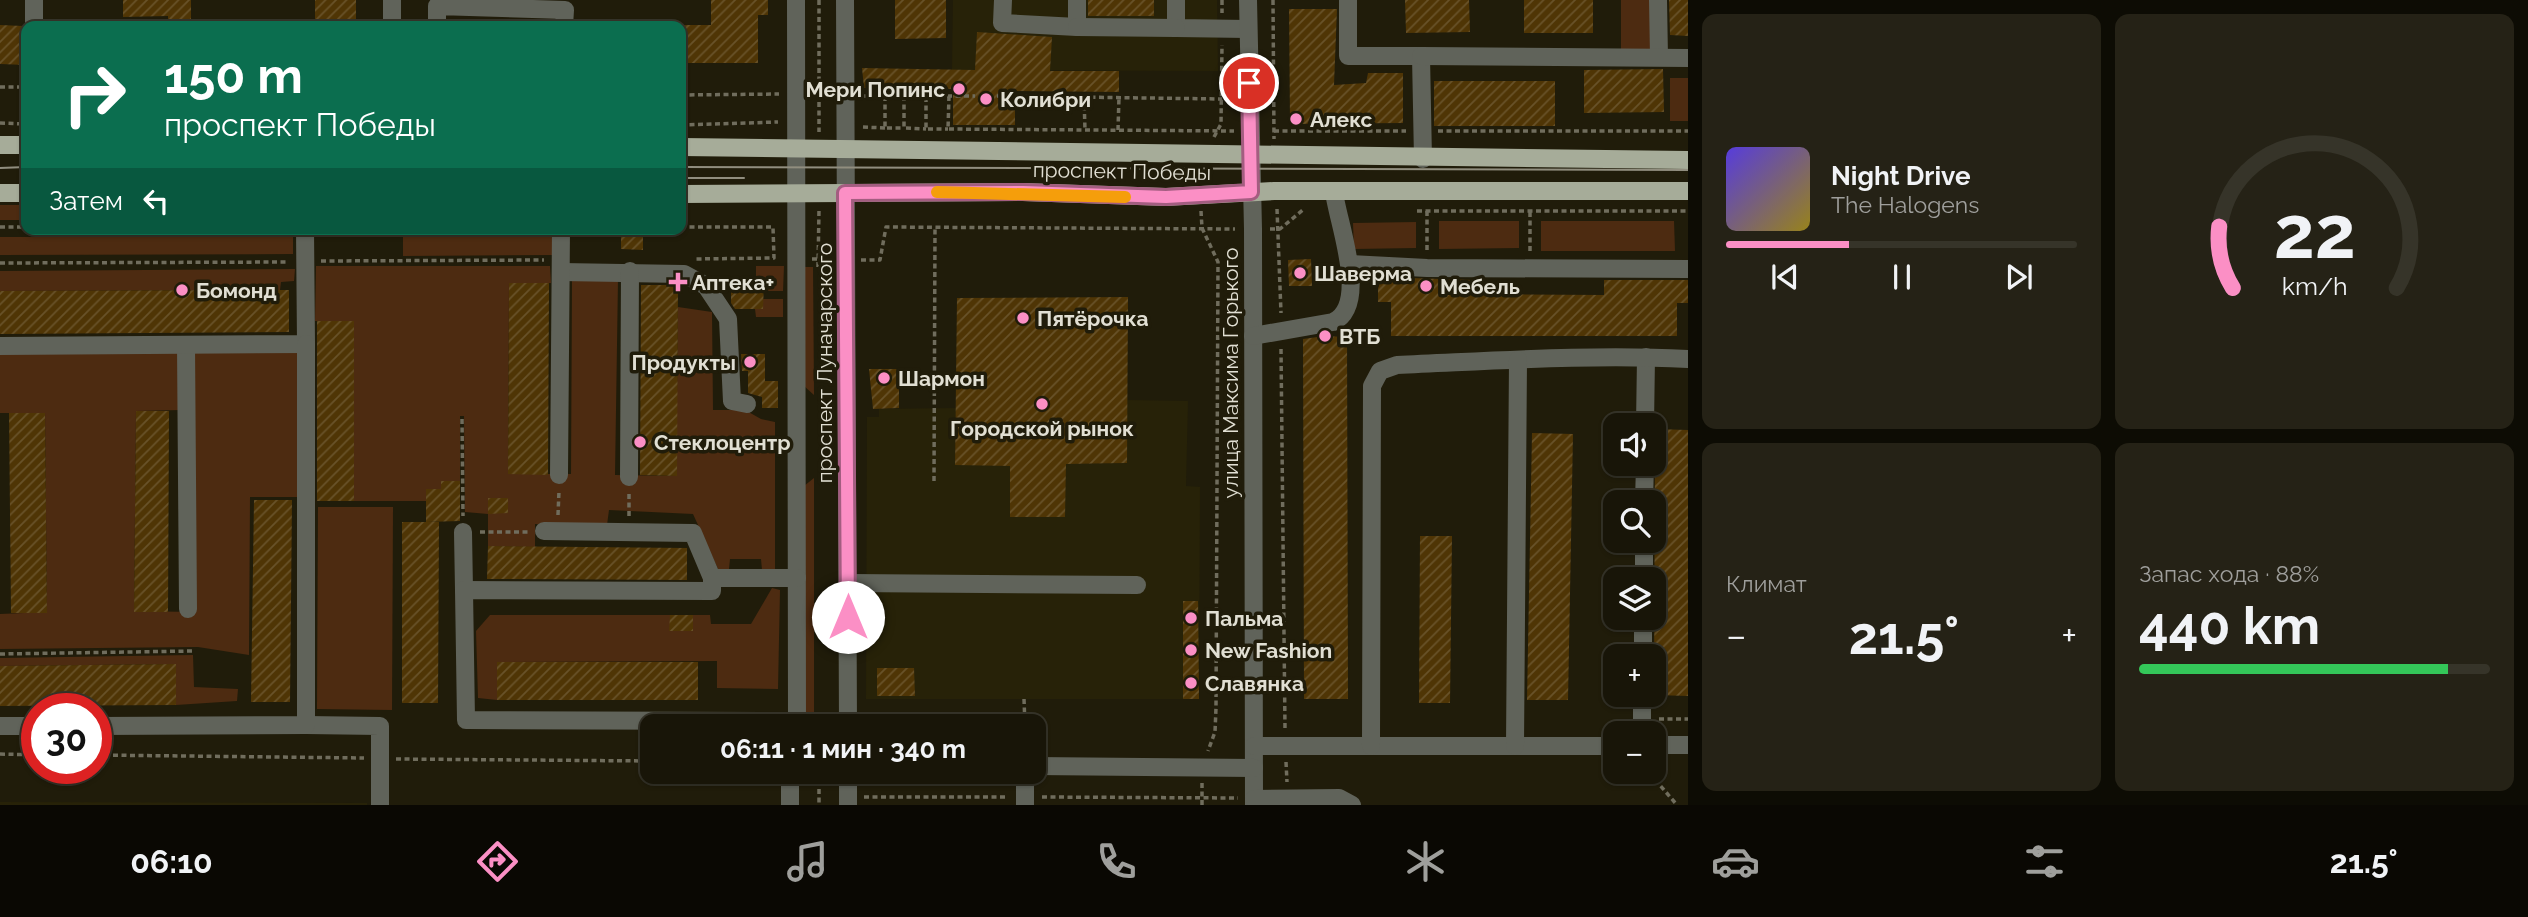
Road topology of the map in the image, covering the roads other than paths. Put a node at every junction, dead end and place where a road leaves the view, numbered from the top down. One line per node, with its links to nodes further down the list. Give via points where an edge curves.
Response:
1 (34, 0): 12 (street)
2 (392, 0): 13 (street)
3 (796, 0): 24 (street, проспект Луначарского)
4 (845, 0): 25 (street, проспект Луначарского)
5 (1003, 0): 15 (street, via 1002,23)
6 (1077, 0): 15 (street)
7 (1177, 0): 16 (street)
8 (1248, 0): 17 (street, улица Максима Горького)
9 (1348, 0): 18 (street, via 1348,56)
10 (1658, 0): 19 (street)
11 (565, 16): 14 (street, via 437,6)
12 (34, 21)
13 (392, 21)
14 (437, 21)
15 (1077, 27): 16 (street)
16 (1176, 28): 17 (street)
17 (1248, 29): 26 (street, улица Максима Горького)
18 (1421, 56): 19 (street); 27 (street)
19 (1659, 57): 20 (street)
20 (1688, 58)
21 (0, 145): 22 (main road)
22 (21, 145)
23 (686, 147): 24 (main road, проспект Победы)
24 (796, 150): 25 (main road, проспект Победы); 35 (street, проспект Луначарского)
25 (845, 150): 26 (main road, проспект Победы); 33 (street, проспект Луначарского)
26 (1250, 156): 27 (main road, проспект Победы); 30 (street, улица Максима Горького)
27 (1423, 159): 28 (main road, проспект Победы)
28 (1688, 160)
29 (1688, 191): 36 (main road, проспект Победы)
30 (1251, 192): 33 (main road, проспект Победы, via 1200,196); 36 (main road, проспект Победы); 43 (street, улица Максима Горького)
31 (0, 193): 32 (main road)
32 (21, 193)
33 (845, 193): 35 (main road, проспект Победы); 58 (street, проспект Луначарского)
34 (686, 194): 35 (main road, проспект Победы)
35 (795, 194): 57 (street, проспект Луначарского)
36 (1336, 200): 39 (street)
37 (305, 235): 44 (street)
38 (561, 235): 42 (street)
39 (1350, 264): 40 (street); 43 (street, via 1348,308 1343,317)
40 (1688, 269)
41 (630, 271): 42 (street); 50 (street, via 684,274 706,286 728,319 732,401); 53 (street)
42 (561, 272): 52 (street)
43 (1253, 336): 69 (street, улица Максима Горького)
44 (306, 344): 45 (street); 68 (street)
45 (186, 345): 46 (street); 61 (street)
46 (0, 346)
47 (1646, 357): 48 (street); 49 (street); 51 (street)
48 (1688, 359)
49 (1518, 360): 70 (street, via 1397,365 1380,371 1371,386); 71 (street)
50 (747, 404)
51 (1645, 413)
52 (559, 475)
53 (629, 477)
54 (551, 531): 56 (street, via 694,533)
55 (463, 532): 60 (street)
56 (712, 578): 57 (street); 60 (street, via 712,592)
57 (797, 578): 62 (street, проспект Луначарского)
58 (848, 583): 59 (street); 63 (street, проспект Луначарского)
59 (1138, 585)
60 (464, 590): 64 (street, via 466,720)
61 (188, 609)
62 (797, 714)
63 (848, 714)
64 (640, 722)
65 (0, 726): 66 (street)
66 (21, 726)
67 (112, 726): 68 (street)
68 (306, 726): 81 (street, via 380,726)
69 (1254, 746): 70 (street); 76 (street, улица Максима Горького)
70 (1371, 746): 71 (street)
71 (1515, 746): 72 (street)
72 (1603, 746)
73 (1666, 746): 74 (street)
74 (1688, 746)
75 (1046, 766): 76 (street)
76 (1254, 768): 80 (street, улица Максима Горького)
77 (790, 784): 82 (street)
78 (848, 784): 83 (street)
79 (1025, 784): 84 (street)
80 (1254, 802): 85 (street, via 1339,798)
81 (380, 805)
82 (790, 805)
83 (848, 805)
84 (1025, 805)
85 (1352, 805)

